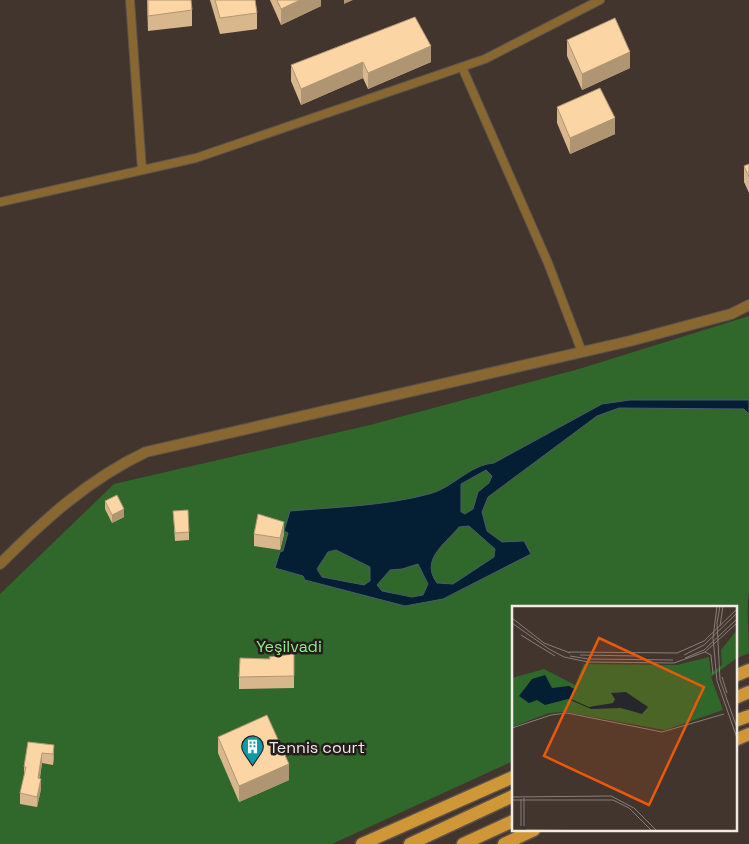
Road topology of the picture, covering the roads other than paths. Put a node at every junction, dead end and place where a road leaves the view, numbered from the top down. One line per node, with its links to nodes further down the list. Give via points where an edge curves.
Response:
1 (130, 0): 4 (street)
2 (600, 0): 3 (street, via 485,59)
3 (462, 67): 4 (street, via 196,158); 7 (street, via 548,263)
4 (142, 170): 5 (street)
5 (0, 202)
6 (749, 305): 7 (street, via 700,323)
7 (582, 352): 8 (street, via 146,452 106,472 78,492)
8 (0, 564)
9 (749, 670): 10 (main road)
10 (736, 676)
11 (749, 692): 12 (main road)
12 (736, 698)
13 (749, 716): 14 (main road)
14 (736, 721)
15 (749, 734): 16 (main road)
16 (736, 740)
17 (512, 777): 21 (main road)
18 (512, 796): 22 (main road)
19 (512, 821): 23 (main road)
20 (530, 832): 24 (main road)
21 (362, 844)
22 (410, 844)
23 (463, 844)
24 (504, 844)

